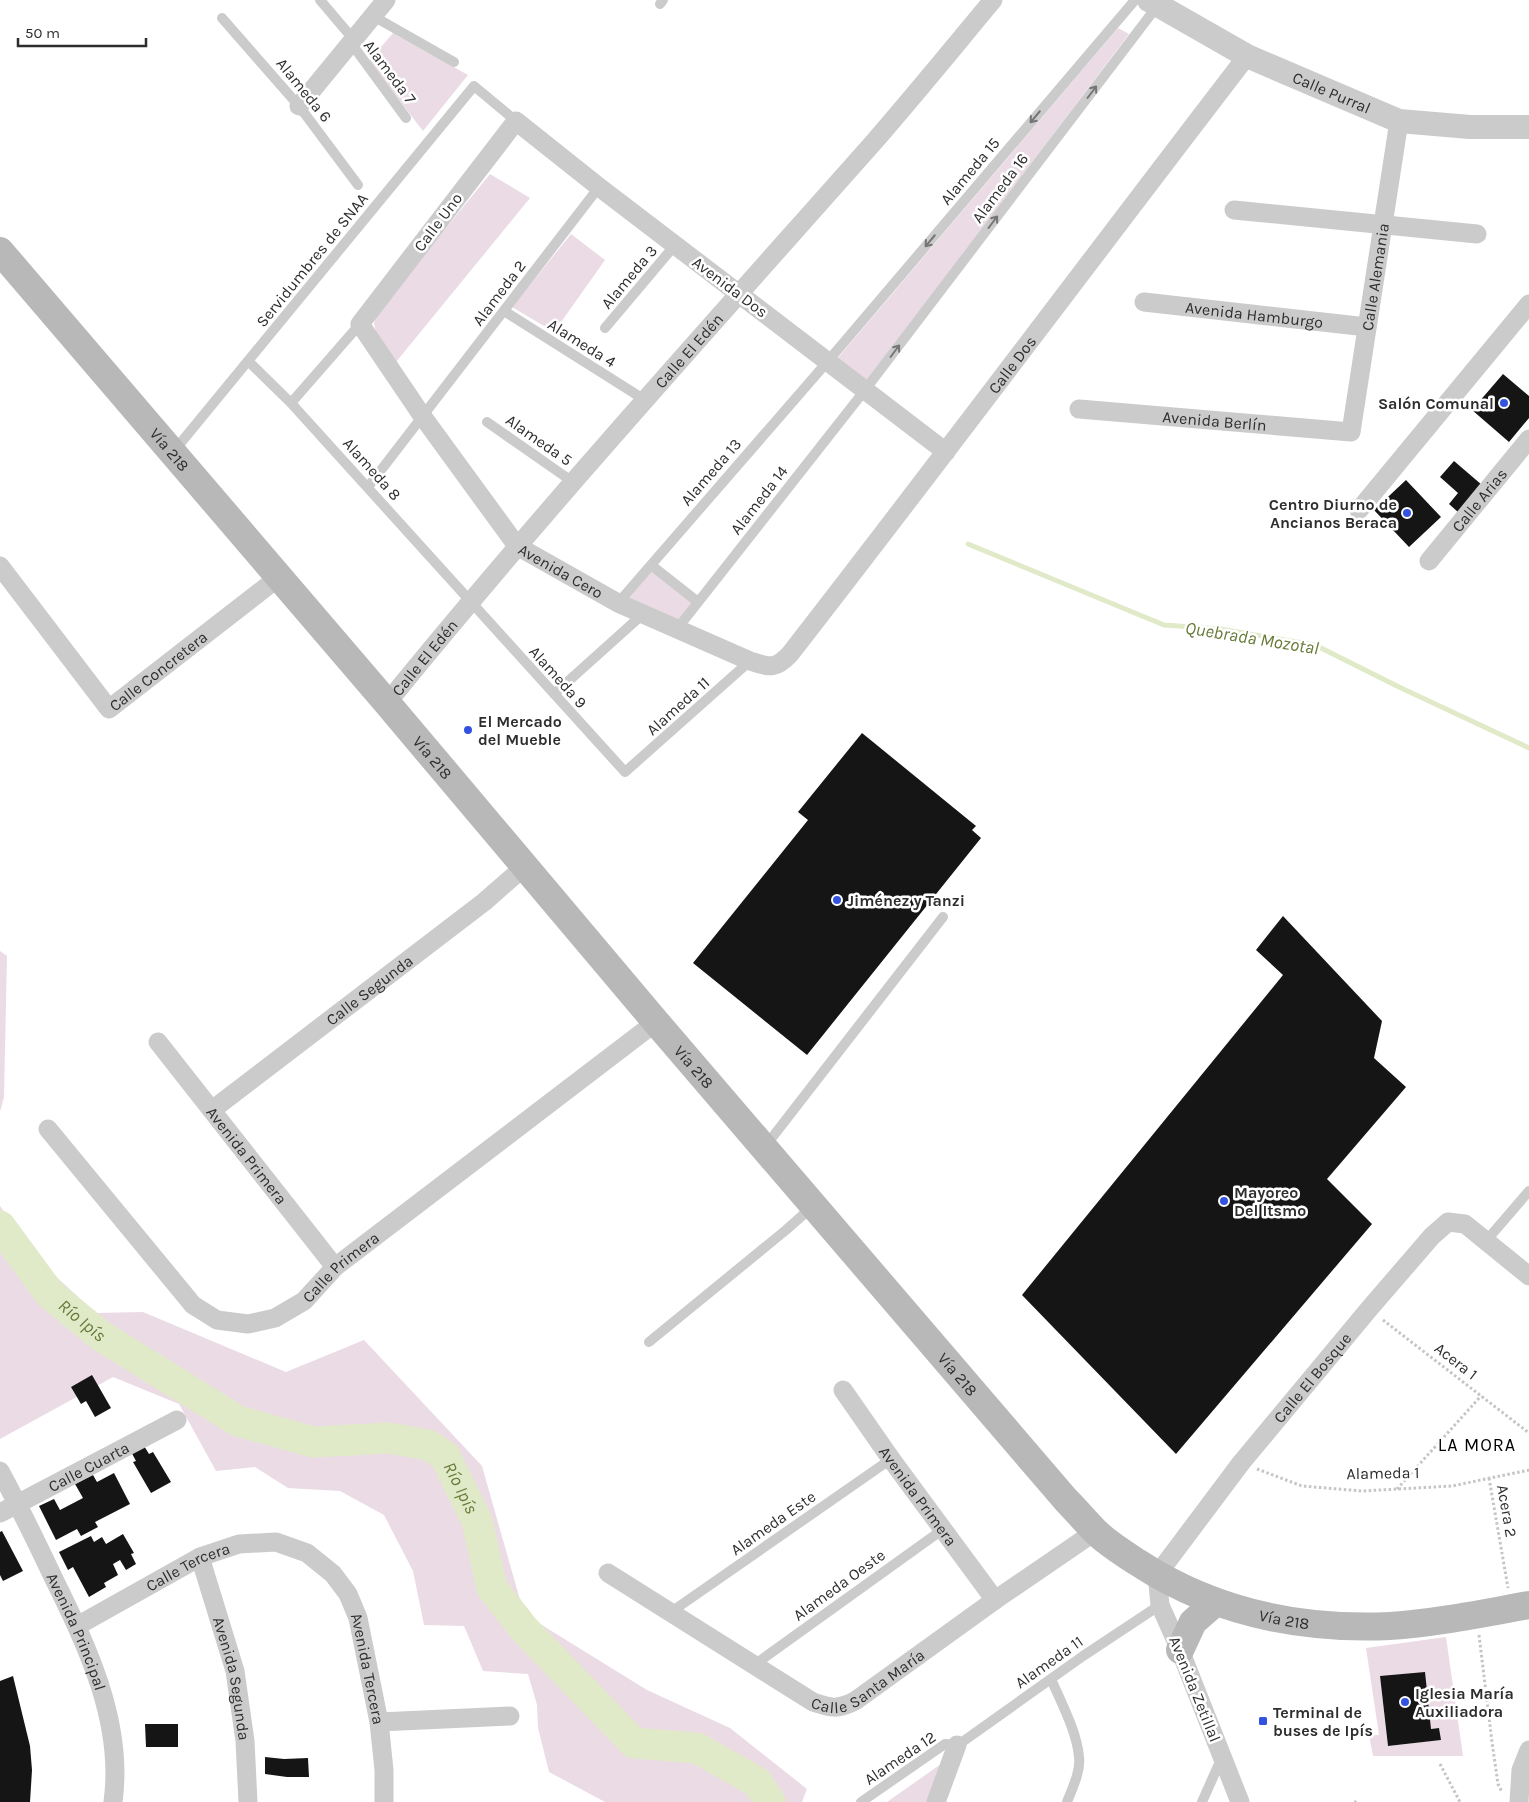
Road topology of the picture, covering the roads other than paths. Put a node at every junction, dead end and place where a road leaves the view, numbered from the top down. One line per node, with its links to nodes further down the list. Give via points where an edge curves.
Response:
1 (320, 0): 8 (lane)
2 (386, 0): 6 (street)
3 (993, 0): 23 (street, Calle El Edén)
4 (1135, 0): 31 (lane, Alameda 15, one-way to 31)
5 (1154, 3): 9 (street, Calle Purral); 32 (lane, Alameda 16, one-way to 5)
6 (374, 16): 8 (street); 10 (lane)
7 (222, 18): 11 (lane, Alameda 6)
8 (352, 42): 11 (street); 12 (lane, Alameda 7)
9 (1247, 56): 14 (street, Calle Purral); 41 (street, Calle Dos)
10 (454, 62)
11 (300, 106): 16 (lane, Alameda 6)
12 (406, 118)
13 (516, 120): 17 (street, Avenida Dos); 27 (street, Calle Uno); 30 (lane, Servidumbres de SNAA, via 474,86)
14 (1398, 121): 15 (street, Calle Purral, via 1470,127); 19 (street, Calle Alemania)
15 (1529, 127)
16 (358, 185)
17 (599, 186): 21 (street, Avenida Dos); 26 (lane, Alameda 2)
18 (1234, 210): 19 (street)
19 (1383, 225): 20 (street); 28 (street, Calle Alemania)
20 (1477, 234)
21 (675, 245): 23 (street, Avenida Dos); 29 (lane, Alameda 3)
22 (0, 251): 40 (main road, Vía 218)
23 (738, 294): 31 (street, Avenida Dos); 33 (street, Calle El Edén)
24 (1144, 302): 28 (street, Avenida Hamburgo)
25 (1529, 304): 44 (street)
26 (504, 311): 33 (lane, Alameda 4); 36 (lane, Alameda 2)
27 (360, 324): 34 (lane); 36 (street, Avenida Cero)
28 (1366, 327): 38 (street, Calle Alemania)
29 (605, 328)
30 (248, 361): 34 (lane, Alameda 8); 40 (lane, Servidumbres de SNAA)
31 (828, 361): 32 (street, Avenida Dos); 47 (lane, Alameda 13)
32 (865, 390): 41 (street, Avenida Dos); 51 (lane, Alameda 14)
33 (645, 400): 42 (street, Calle El Edén)
34 (291, 403): 43 (lane, Alameda 8)
35 (1079, 409): 38 (street, Avenida Berlín)
36 (423, 417): 43 (lane); 45 (street, Avenida Cero)
37 (487, 422): 42 (lane, Alameda 5)
38 (1351, 432)
39 (1529, 439): 46 (street, Calle Arias)
40 (173, 452): 49 (main road, Vía 218)
41 (946, 452): 56 (street, Calle Dos, via 790,654 781,664)
42 (573, 482): 45 (street, Calle El Edén)
43 (368, 487): 50 (lane, Alameda 8)
44 (1359, 510)
45 (517, 546): 50 (street, Calle El Edén); 52 (street, Avenida Cero)
46 (1429, 561)
47 (651, 565): 51 (lane); 52 (lane, Alameda 13)
48 (0, 566): 49 (street, Calle Concretera, via 109,709)
49 (279, 577): 58 (main road, Vía 218)
50 (469, 601): 57 (lane, Alameda 9); 58 (street, Calle El Edén)
51 (698, 602): 54 (lane, Alameda 14)
52 (618, 603): 53 (street, Avenida Cero)
53 (643, 614): 54 (street, Avenida Cero); 57 (lane)
54 (677, 629): 55 (street, Avenida Cero)
55 (750, 661): 56 (street, Avenida Cero); 59 (lane, Alameda 11)
56 (771, 667)
57 (554, 694): 59 (lane, Alameda 9)
58 (386, 703): 60 (main road, Vía 218)
59 (625, 772)
60 (524, 867): 62 (main road, Vía 218); 64 (street, Calle Segunda, via 484,902)
61 (943, 917): 66 (lane)
62 (656, 1022): 66 (main road, Vía 218); 70 (street, Calle Primera)
63 (158, 1042): 64 (street, Avenida Primera)
64 (212, 1110): 70 (street, Avenida Primera)
65 (48, 1129): 70 (street, Calle Primera, via 192,1305 217,1320 248,1324 275,1318 304,1301)
66 (764, 1149): 68 (main road, Vía 218)
67 (1529, 1191): 69 (lane)
68 (813, 1206): 72 (lane); 80 (main road, Vía 218)
69 (1486, 1241): 71 (street); 84 (street, Calle El Bosque, via 1465,1224 1448,1222 1432,1236 1241,1463)
70 (335, 1267)
71 (1529, 1276)
72 (649, 1342)
73 (843, 1390): 75 (street, Avenida Primera)
74 (177, 1420): 77 (street, Calle Cuarta)
75 (891, 1459): 79 (street, Avenida Primera); 89 (lane, Alameda Este)
76 (0, 1471): 77 (street, Avenida Principal)
77 (18, 1504): 78 (street, Calle Cuarta); 90 (street, Avenida Principal)
78 (0, 1513)
79 (942, 1530): 85 (street, Avenida Primera); 92 (lane, Alameda Oeste)
80 (1096, 1531): 84 (main road, Vía 218); 85 (street, Calle Santa María)
81 (307, 1553): 82 (street, Calle Tercera, via 276,1542 239,1544); 95 (street, Avenida Tercera, via 333,1574 348,1594 358,1618)
82 (200, 1557): 90 (street, Calle Tercera); 101 (street, Avenida Segunda, via 235,1671 245,1741)
83 (608, 1573): 89 (street, Calle Santa María)
84 (1156, 1575): 86 (main road, Vía 218); 87 (street, Avenida Zetillal)
85 (995, 1600): 92 (street, Calle Santa María, via 841,1708 812,1702)
86 (1216, 1602): 88 (main road, Vía 218, via 1280,1620 1328,1626 1391,1626); 91 (main road, via 1193,1622)
87 (1160, 1605): 91 (street, Avenida Zetillal); 93 (lane, Alameda 11)
88 (1520, 1606)
89 (671, 1612): 92 (street, Calle Santa María)
90 (77, 1626): 100 (street, Avenida Principal, via 101,1686 114,1744)
91 (1180, 1650): 98 (street, Avenida Zetillal)
92 (754, 1665)
93 (1051, 1679): 96 (lane, Alameda 11); 105 (lane, via 1074,1734 1080,1758)
94 (510, 1716): 95 (street)
95 (378, 1722): 102 (street, Avenida Tercera)
96 (957, 1745): 103 (lane, Alameda 12, via 945,1744); 104 (street)
97 (1529, 1750): 99 (street)
98 (1223, 1756): 106 (lane); 107 (street, Avenida Zetillal)
99 (1511, 1799)
100 (113, 1802)
101 (248, 1802)
102 (384, 1802)
103 (862, 1802)
104 (936, 1802)
105 (1067, 1802)
106 (1202, 1802)
107 (1240, 1802)

